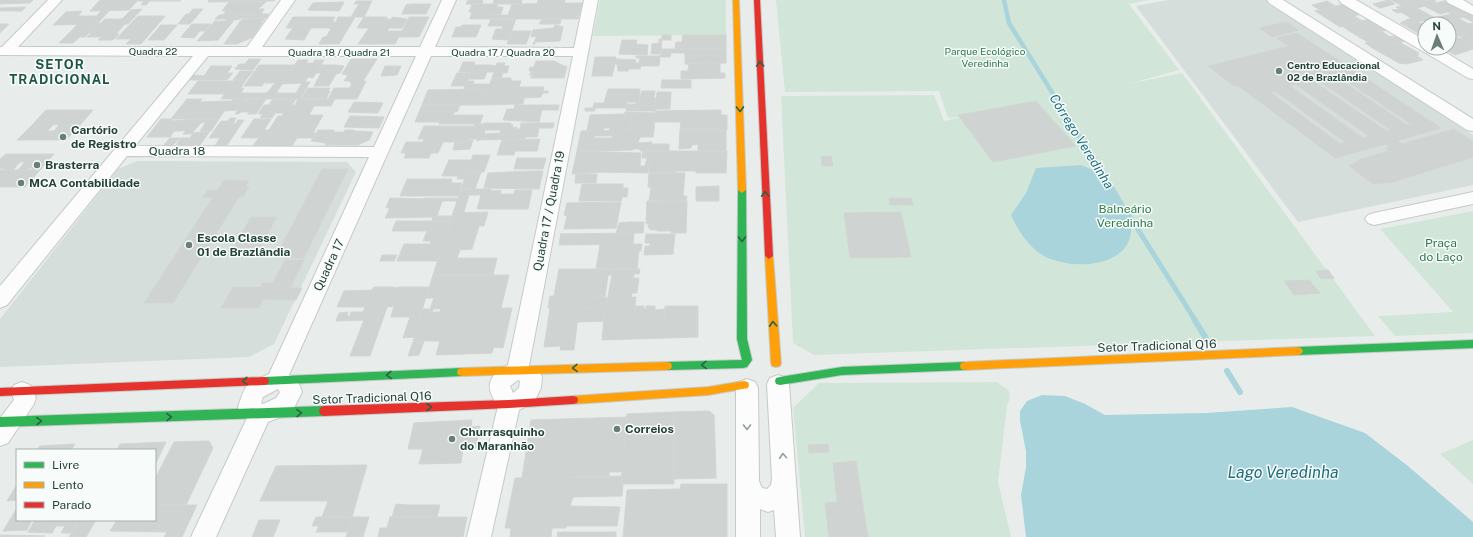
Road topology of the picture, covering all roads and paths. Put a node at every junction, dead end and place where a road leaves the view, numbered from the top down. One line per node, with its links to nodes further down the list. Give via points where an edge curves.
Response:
1 (55, 0): 16 (street)
2 (288, 0): 18 (street)
3 (449, 0): 19 (street, Quadra 17)
4 (591, 0): 20 (street, Quadra 17 / Quadra 19)
5 (736, 0): 12 (street)
6 (757, 0): 11 (street)
7 (1274, 0): 23 (street)
8 (1346, 0): 15 (street)
9 (1453, 0): 10 (street)
10 (1473, 11)
11 (758, 13): 12 (street, via 754,16); 13 (street)
12 (744, 16): 14 (street)
13 (758, 29): 14 (street, via 749,27); 27 (street, one-way to 13)
14 (738, 30): 26 (street, one-way to 26)
15 (1417, 41)
16 (3, 51): 17 (street, Quadra 22)
17 (204, 52): 18 (street); 24 (street, Quadra 18)
18 (251, 52): 19 (street, Quadra 18 / Quadra 21)
19 (426, 52): 20 (street, Quadra 17 / Quadra 20); 25 (street, Quadra 17)
20 (580, 52): 36 (street, Quadra 17 / Quadra 19)
21 (1441, 56): 22 (street)
22 (1473, 75)
23 (1473, 126)
24 (123, 151): 25 (street, Quadra 18); 30 (street)
25 (381, 152): 38 (street, Quadra 17)
26 (742, 166): 27 (street, via 746,162 759,161); 34 (street, one-way to 34, via 742,339)
27 (764, 166): 39 (street, one-way to 27)
28 (1473, 198): 29 (street)
29 (1374, 219)
30 (0, 300)
31 (1473, 344): 37 (street, Setor Tradicional Q16)
32 (757, 357): 34 (street, Setor Tradicional Q16)
33 (767, 358): 39 (street)
34 (745, 362): 36 (street, Setor Tradicional Q16, one-way to 36); 39 (street, via 739,374 740,380)
35 (802, 368): 37 (street, Setor Tradicional Q16)
36 (518, 370): 38 (street, Setor Tradicional Q16, one-way to 38); 42 (street, via 531,377 531,390 526,396)
37 (842, 371): 39 (street, Setor Tradicional Q16)
38 (277, 379): 40 (street, Setor Tradicional Q16, one-way to 40); 43 (street, via 289,384 291,392 284,405)
39 (768, 379): 42 (street, Setor Tradicional Q16, via 708,391); 45 (street, one-way to 45); 46 (street, one-way to 39)
40 (22, 391): 41 (street, Setor Tradicional Q16); 44 (street, via 26,398 23,404)
41 (0, 392)
42 (509, 404): 43 (street, Setor Tradicional Q16, one-way to 42); 48 (street)
43 (260, 414): 44 (street, Setor Tradicional Q16, one-way to 43); 47 (street)
44 (3, 427)
45 (746, 478): 46 (street, via 754,496 768,501 778,496); 49 (street)
46 (784, 478): 50 (street)
47 (203, 537)
48 (478, 537)
49 (748, 537)
50 (788, 537)

